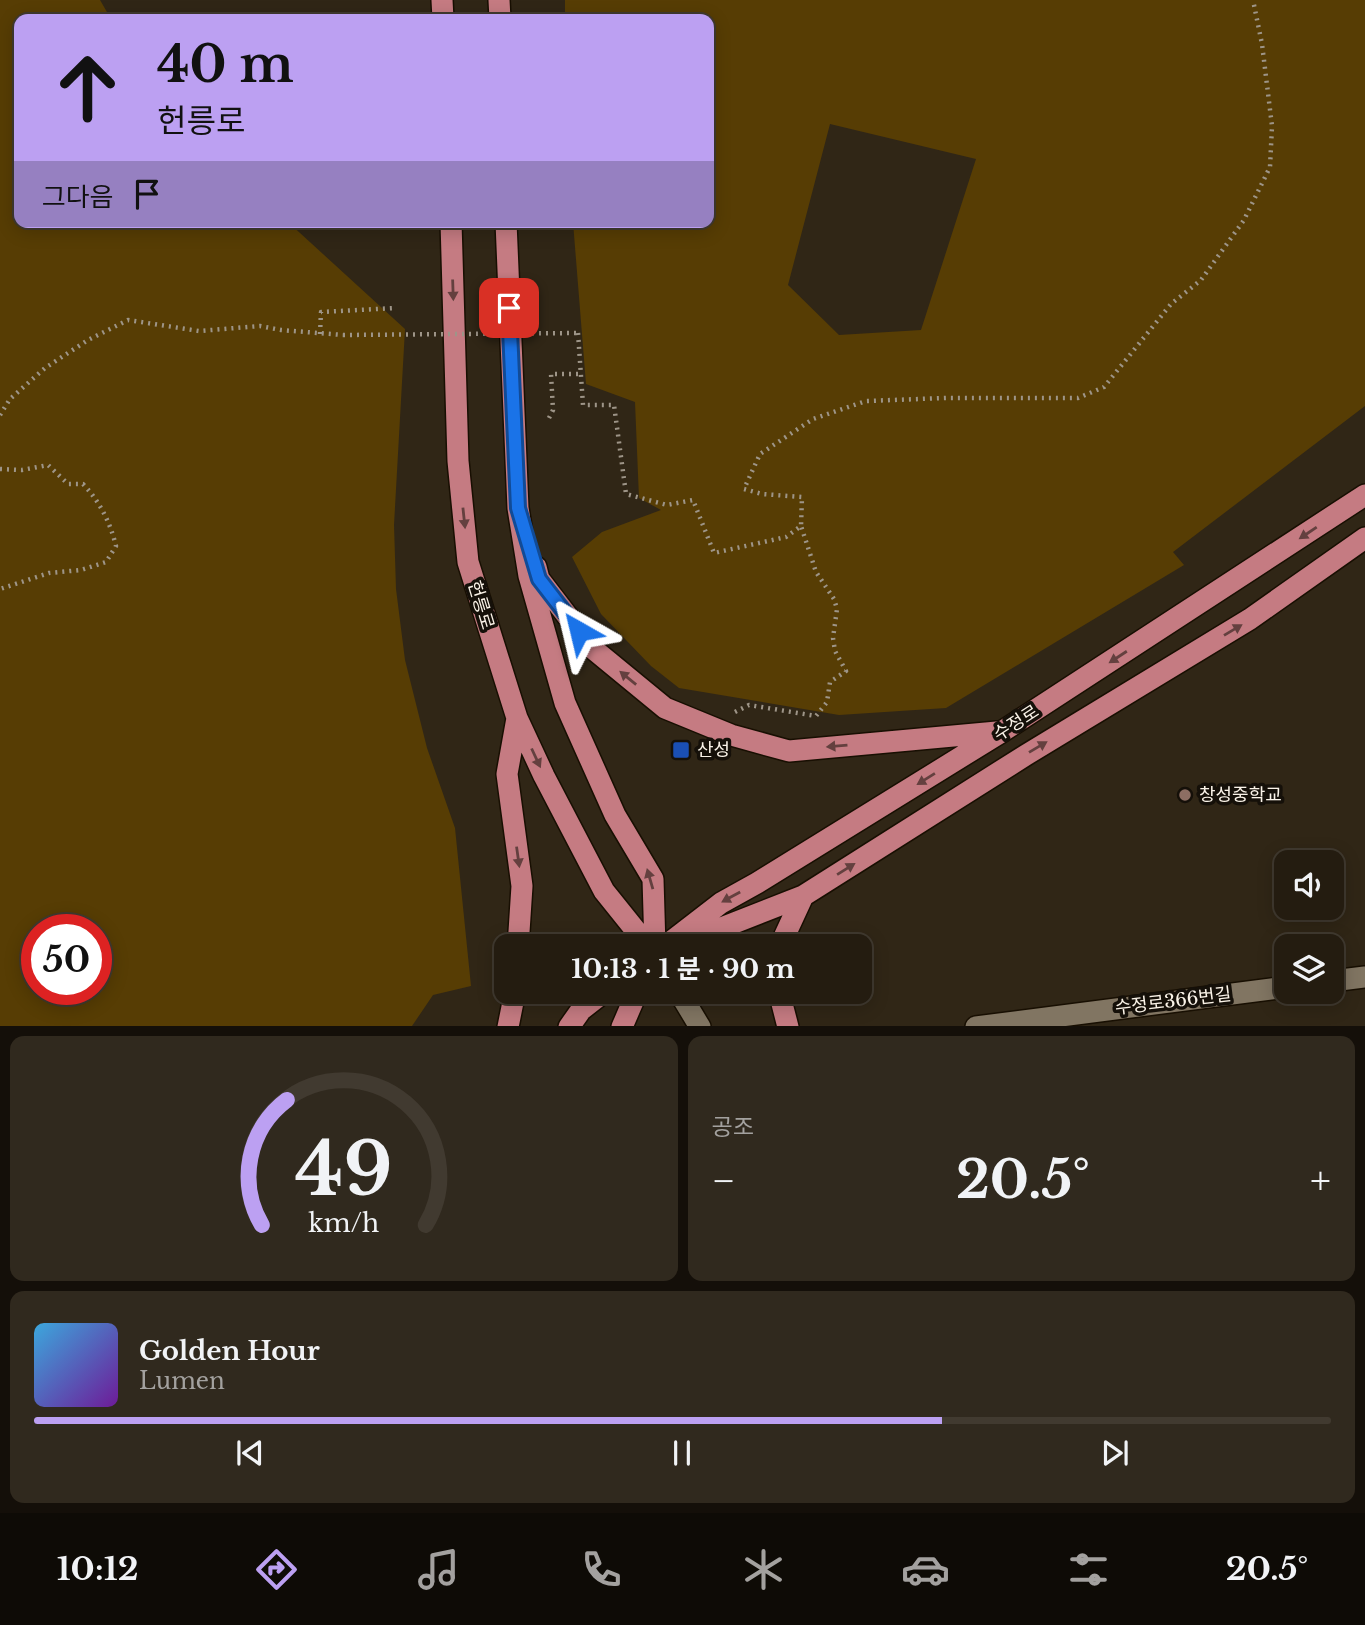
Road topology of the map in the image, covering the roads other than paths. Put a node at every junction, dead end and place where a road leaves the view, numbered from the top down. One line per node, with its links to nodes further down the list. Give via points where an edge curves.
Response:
1 (450, 228): 6 (main road, 헌릉로, one-way to 6, via 458,461 468,562)
2 (506, 228): 4 (main road)
3 (1365, 495): 7 (main road, 수정로, one-way to 7)
4 (518, 508): 7 (main road, one-way to 4, via 789,751 665,708 592,649 539,579); 11 (main road, one-way to 4, via 653,879 615,815 565,704 529,576)
5 (1365, 538): 8 (main road, 수정로, one-way to 5, via 1250,619)
6 (517, 718): 9 (main road, one-way to 9, via 506,774 522,886); 10 (main road, 헌릉로, one-way to 10, via 604,891)
7 (1003, 731): 12 (main road, 수정로, one-way to 12, via 721,903)
8 (803, 896): 13 (main road, 수정로); 14 (main road)
9 (519, 934)
10 (639, 934)
11 (655, 934)
12 (681, 934)
13 (706, 934)
14 (785, 934)
15 (1365, 977): 16 (street)
16 (1344, 980)
17 (1274, 989): 28 (street, 수정로366번길)
18 (513, 1004): 23 (main road)
19 (589, 1004): 24 (main road)
20 (632, 1004): 25 (main road)
21 (686, 1004): 26 (street)
22 (782, 1004): 27 (main road)
23 (508, 1026)
24 (570, 1026)
25 (622, 1026)
26 (699, 1026)
27 (788, 1026)
28 (984, 1026)

